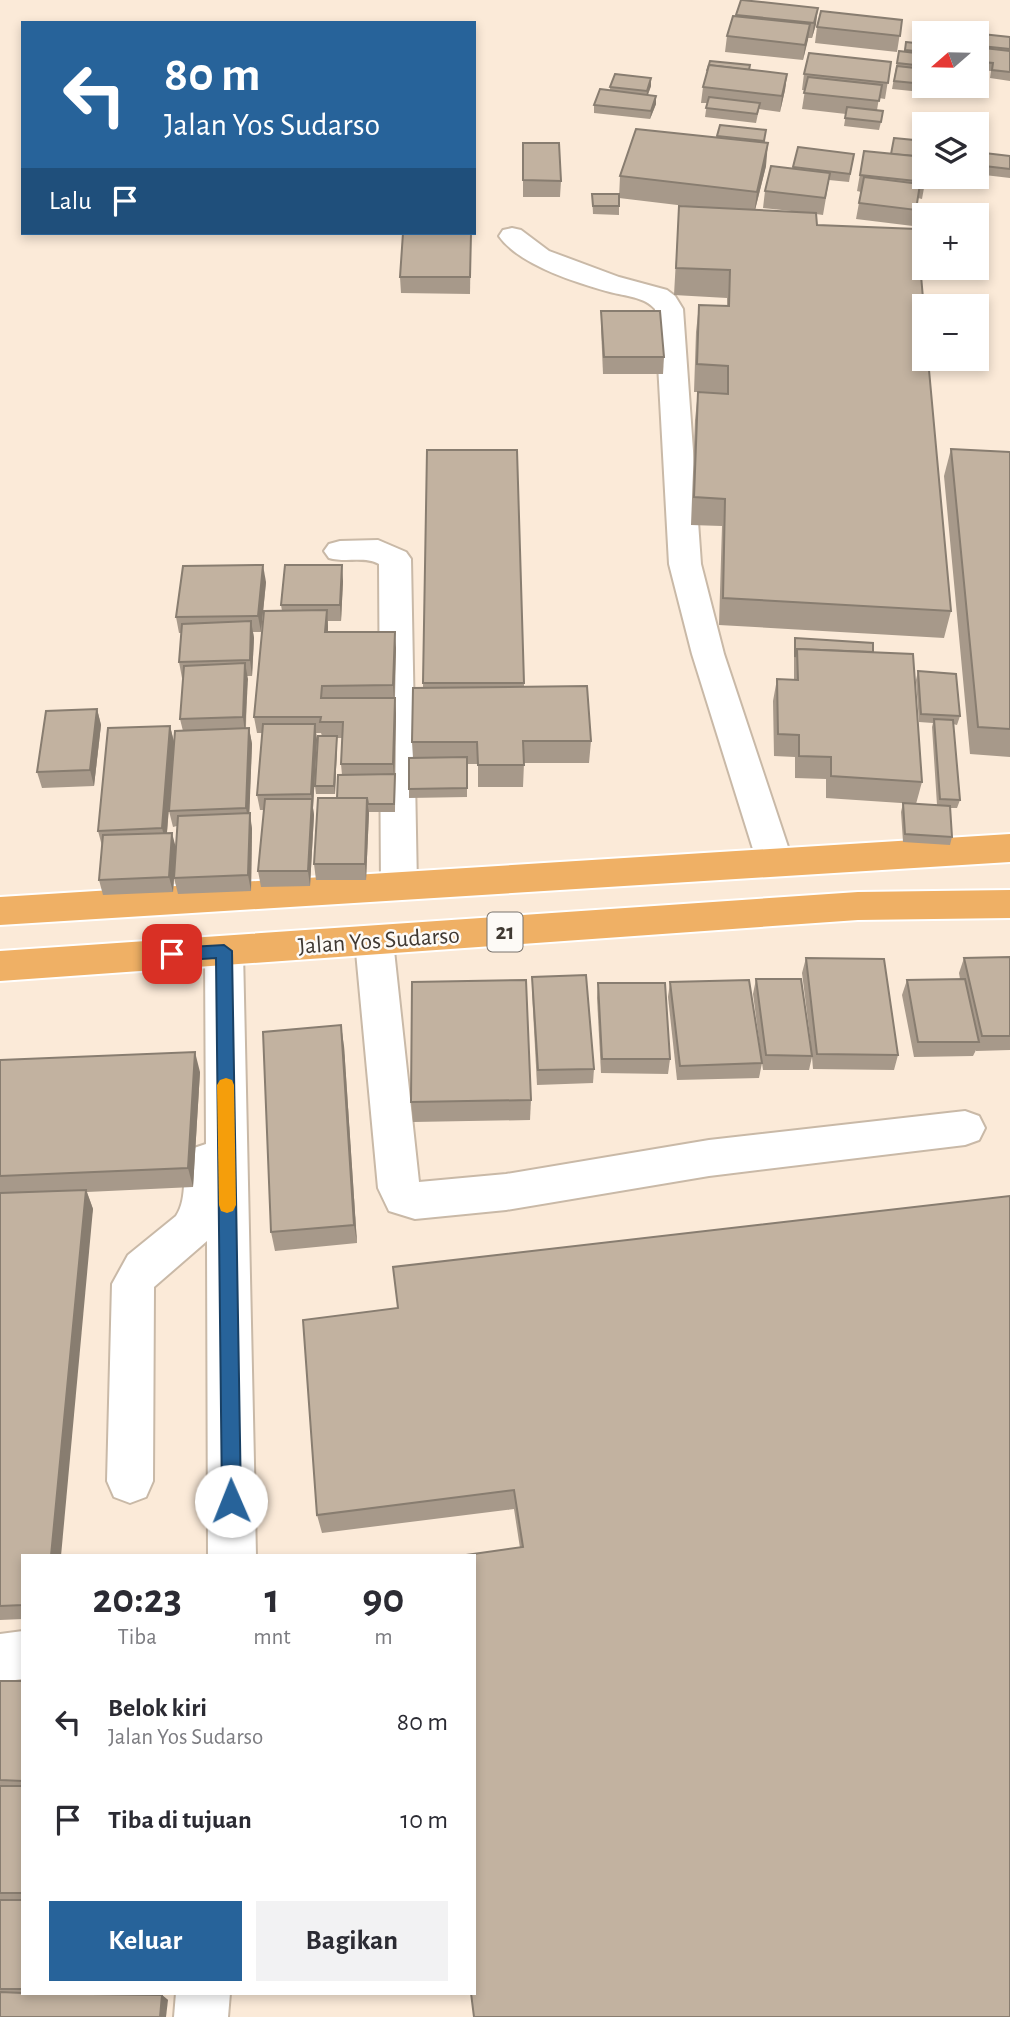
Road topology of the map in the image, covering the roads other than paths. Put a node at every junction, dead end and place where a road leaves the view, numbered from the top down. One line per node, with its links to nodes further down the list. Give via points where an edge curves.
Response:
1 (512, 236): 4 (street, via 540,257 657,296 668,309 685,564 708,654)
2 (340, 551): 5 (street, via 378,550 395,559)
3 (1010, 848): 4 (highway, 21)
4 (775, 862): 5 (highway, 21); 8 (highway)
5 (399, 886): 7 (highway, 21)
6 (1010, 904): 8 (highway, Jalan Yos Sudarso / 21, via 858,906)
7 (0, 911)
8 (784, 913): 9 (highway, Jalan Yos Sudarso / 21)
9 (374, 941): 10 (highway, Jalan Yos Sudarso / 21); 12 (street, via 399,1188 404,1198 415,1201 506,1192 709,1158)
10 (211, 952): 11 (highway, Jalan Yos Sudarso / 21); 13 (street, via 202,1212 191,1229 143,1268 133,1283); 14 (street)
11 (0, 966)
12 (965, 1128)
13 (130, 1481)
14 (232, 1554)
15 (21, 1656): 16 (street)
16 (0, 1658)
17 (203, 1995): 18 (street)
18 (201, 2017)

